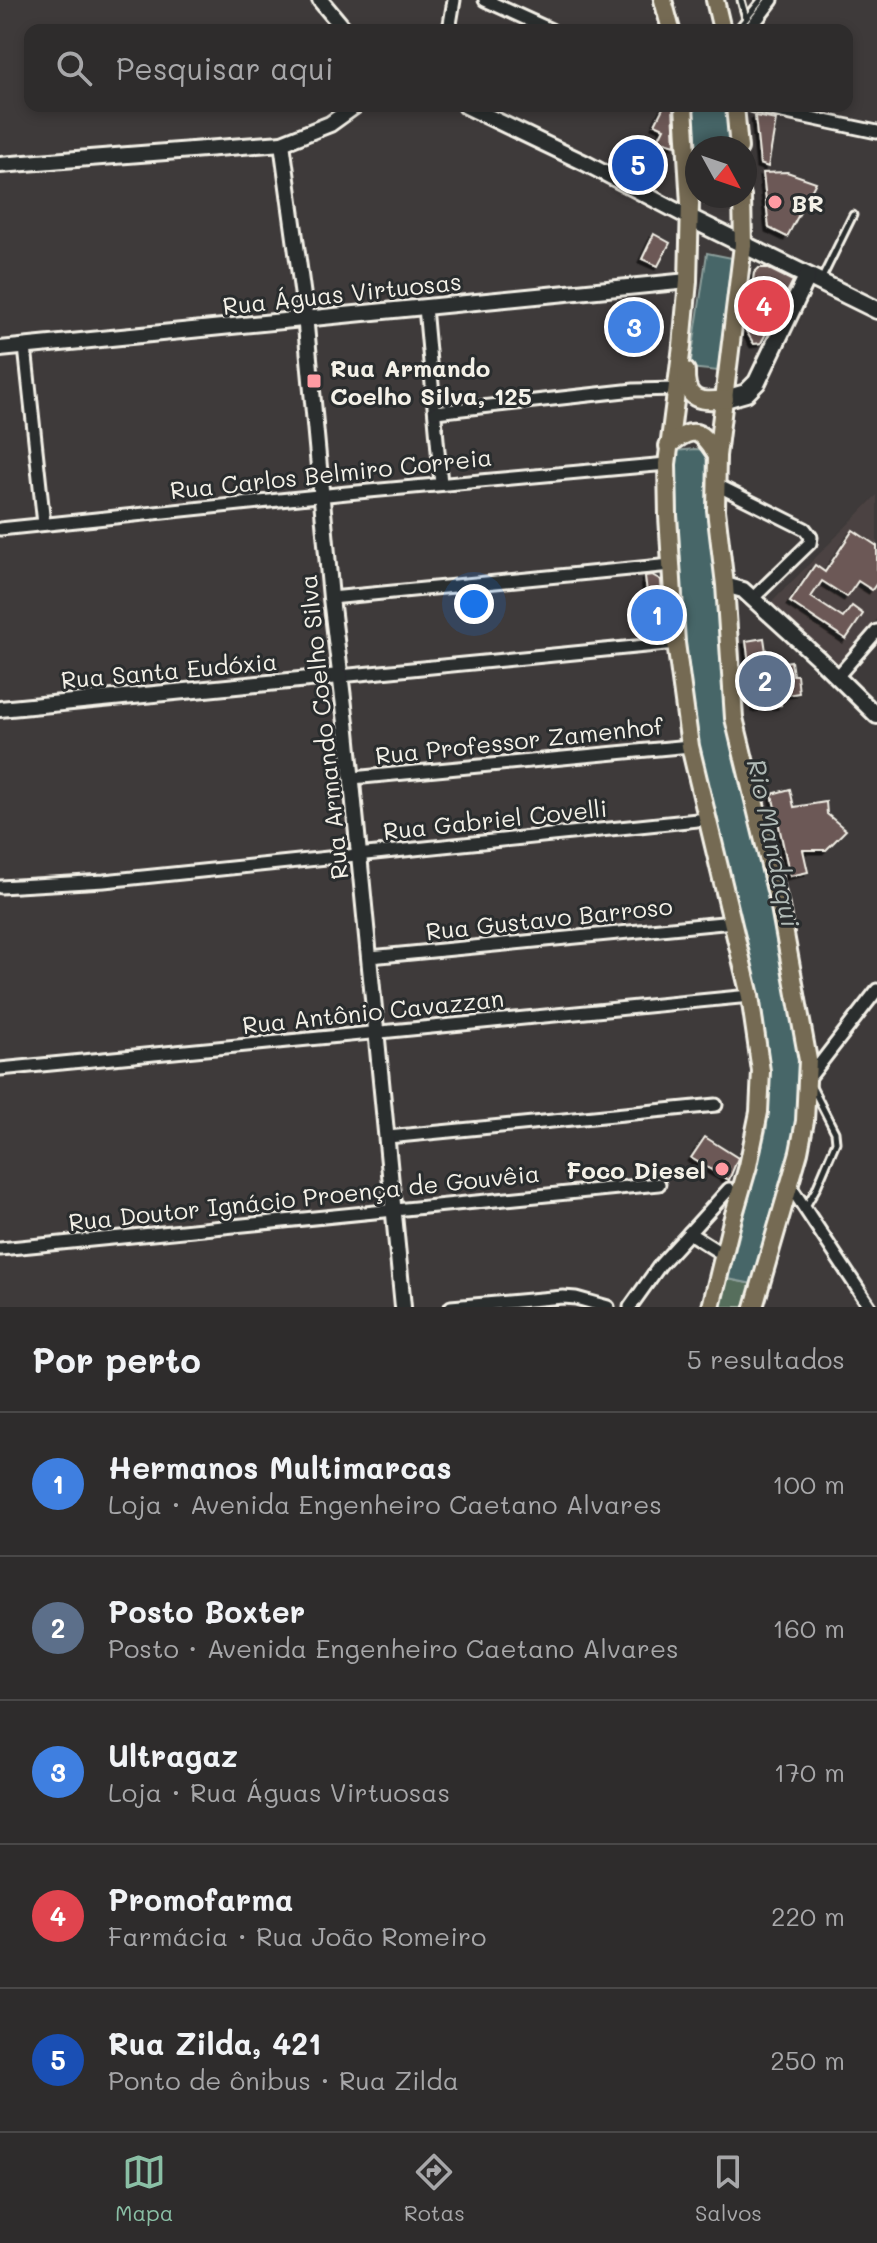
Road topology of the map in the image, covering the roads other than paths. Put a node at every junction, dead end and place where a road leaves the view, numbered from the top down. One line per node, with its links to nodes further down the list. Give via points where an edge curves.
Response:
1 (320, 0): 8 (street)
2 (454, 0): 9 (street)
3 (485, 0): 10 (street)
4 (663, 0): 11 (main road)
5 (741, 0): 12 (lane)
6 (761, 0): 12 (lane)
7 (772, 0): 12 (street)
8 (340, 24)
9 (450, 24)
10 (538, 24)
11 (671, 24)
12 (748, 24)
13 (347, 112): 20 (street)
14 (479, 112): 23 (street)
15 (684, 112): 23 (main road)
16 (736, 112): 19 (main road)
17 (782, 112): 18 (street)
18 (877, 132)
19 (738, 136)
20 (282, 143): 21 (street); 30 (street, Rua Armando Coelho Silva)
21 (0, 165)
22 (742, 208): 25 (main road)
23 (690, 211): 25 (main road); 27 (main road)
24 (853, 215): 26 (lane)
25 (743, 245): 26 (main road); 35 (main road)
26 (814, 280): 29 (main road); 35 (main road, via 757,382 746,393)
27 (688, 281): 28 (street, Rua Águas Virtuosas); 31 (main road)
28 (425, 307): 30 (street, Rua Águas Virtuosas); 36 (street)
29 (877, 310)
30 (305, 318): 32 (street, Rua Águas Virtuosas); 42 (street, Rua Armando Coelho Silva)
31 (682, 346): 34 (main road); 35 (main road, via 687,390 705,400)
32 (25, 347): 33 (street, Rua Águas Virtuosas); 43 (street)
33 (0, 349)
34 (677, 389): 36 (street); 37 (main road)
35 (725, 399): 38 (main road)
36 (435, 412): 40 (street)
37 (668, 446): 38 (main road, via 682,434 693,433 706,439); 39 (main road)
38 (717, 456): 41 (main road)
39 (667, 464): 40 (street, Rua Carlos Belmiro Correia); 45 (main road)
40 (441, 484): 42 (street, Rua Carlos Belmiro Correia)
41 (715, 484): 46 (main road); 48 (street, via 805,529 811,537)
42 (321, 495): 43 (street, Rua Carlos Belmiro Correia); 47 (street, Rua Armando Coelho Silva)
43 (44, 524): 44 (street, Rua Carlos Belmiro Correia)
44 (0, 529)
45 (671, 565): 47 (street); 50 (main road)
46 (725, 585): 48 (street); 66 (main road, via 734,718 791,962 807,1044)
47 (331, 598): 51 (street, Rua Armando Coelho Silva)
48 (752, 599): 52 (street)
49 (877, 631): 52 (street)
50 (676, 643): 51 (street, Rua Santa Eudóxia); 55 (main road)
51 (340, 676): 53 (street, Rua Santa Eudóxia); 56 (street, Rua Armando Coelho Silva)
52 (837, 677): 54 (street)
53 (0, 709)
54 (877, 716)
55 (690, 746): 56 (street, Rua Professor Zamenhof); 57 (main road)
56 (352, 778): 58 (street, Rua Armando Coelho Silva)
57 (707, 819): 58 (street, Rua Gabriel Covelli); 60 (main road)
58 (359, 854): 59 (street, Rua Gabriel Covelli); 61 (street, Rua Armando Coelho Silva)
59 (0, 887)
60 (733, 922): 61 (street, Rua Gustavo Barroso); 63 (main road)
61 (370, 957): 64 (street, Rua Armando Coelho Silva)
62 (877, 990): 66 (street)
63 (750, 996): 64 (street, Rua Antônio Cavazzan); 76 (main road, via 761,1071 759,1112)
64 (376, 1033): 65 (street, Rua Antônio Cavazzan); 68 (street, Rua Armando Coelho Silva)
65 (0, 1069)
66 (808, 1079): 70 (main road, via 805,1121); 72 (lane, via 836,1142)
67 (716, 1105): 68 (street)
68 (388, 1137): 73 (street, Rua Armando Coelho Silva)
69 (659, 1184): 73 (street, Rua Doutor Ignácio Proença de Gouvêia)
70 (790, 1186): 72 (street); 82 (main road)
71 (729, 1189): 74 (street)
72 (805, 1209): 83 (street)
73 (395, 1210): 75 (street, Rua Doutor Ignácio Proença de Gouvêia); 77 (street, Rua Armando Coelho Silva)
74 (689, 1233): 76 (street); 80 (street)
75 (0, 1249)
76 (724, 1255): 81 (main road)
77 (403, 1307)
78 (451, 1307): 79 (street, via 563,1297)
79 (608, 1307)
80 (630, 1307)
81 (711, 1307)
82 (754, 1307)
83 (870, 1307)

